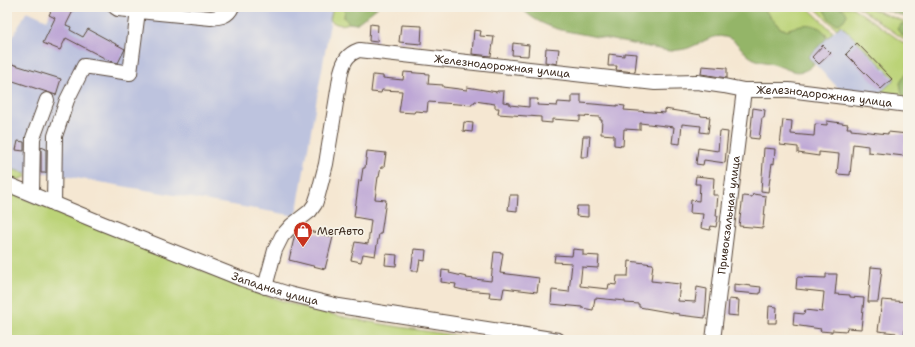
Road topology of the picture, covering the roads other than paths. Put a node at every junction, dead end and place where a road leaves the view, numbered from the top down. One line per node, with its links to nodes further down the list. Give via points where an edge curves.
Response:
1 (232, 7): 3 (street, via 225,16 211,18)
2 (119, 8): 3 (street)
3 (138, 11): 9 (street, via 130,73 84,66 67,100 55,136)
4 (744, 90): 6 (street, Железнодорожная улица, via 789,90); 10 (street, Железнодорожная улица, via 697,82 654,83 356,51 346,59 341,72 326,164 314,204 310,211 282,236 275,250); 12 (street, Привокзальная улица)
5 (47, 100): 8 (street, via 33,138)
6 (908, 105)
7 (7, 184): 8 (street, Западная улица)
8 (32, 194): 9 (street, Западная улица)
9 (54, 204): 10 (street, Западная улица)
10 (265, 287): 11 (street, Западная улица, via 339,306)
11 (558, 340)
12 (714, 340)

